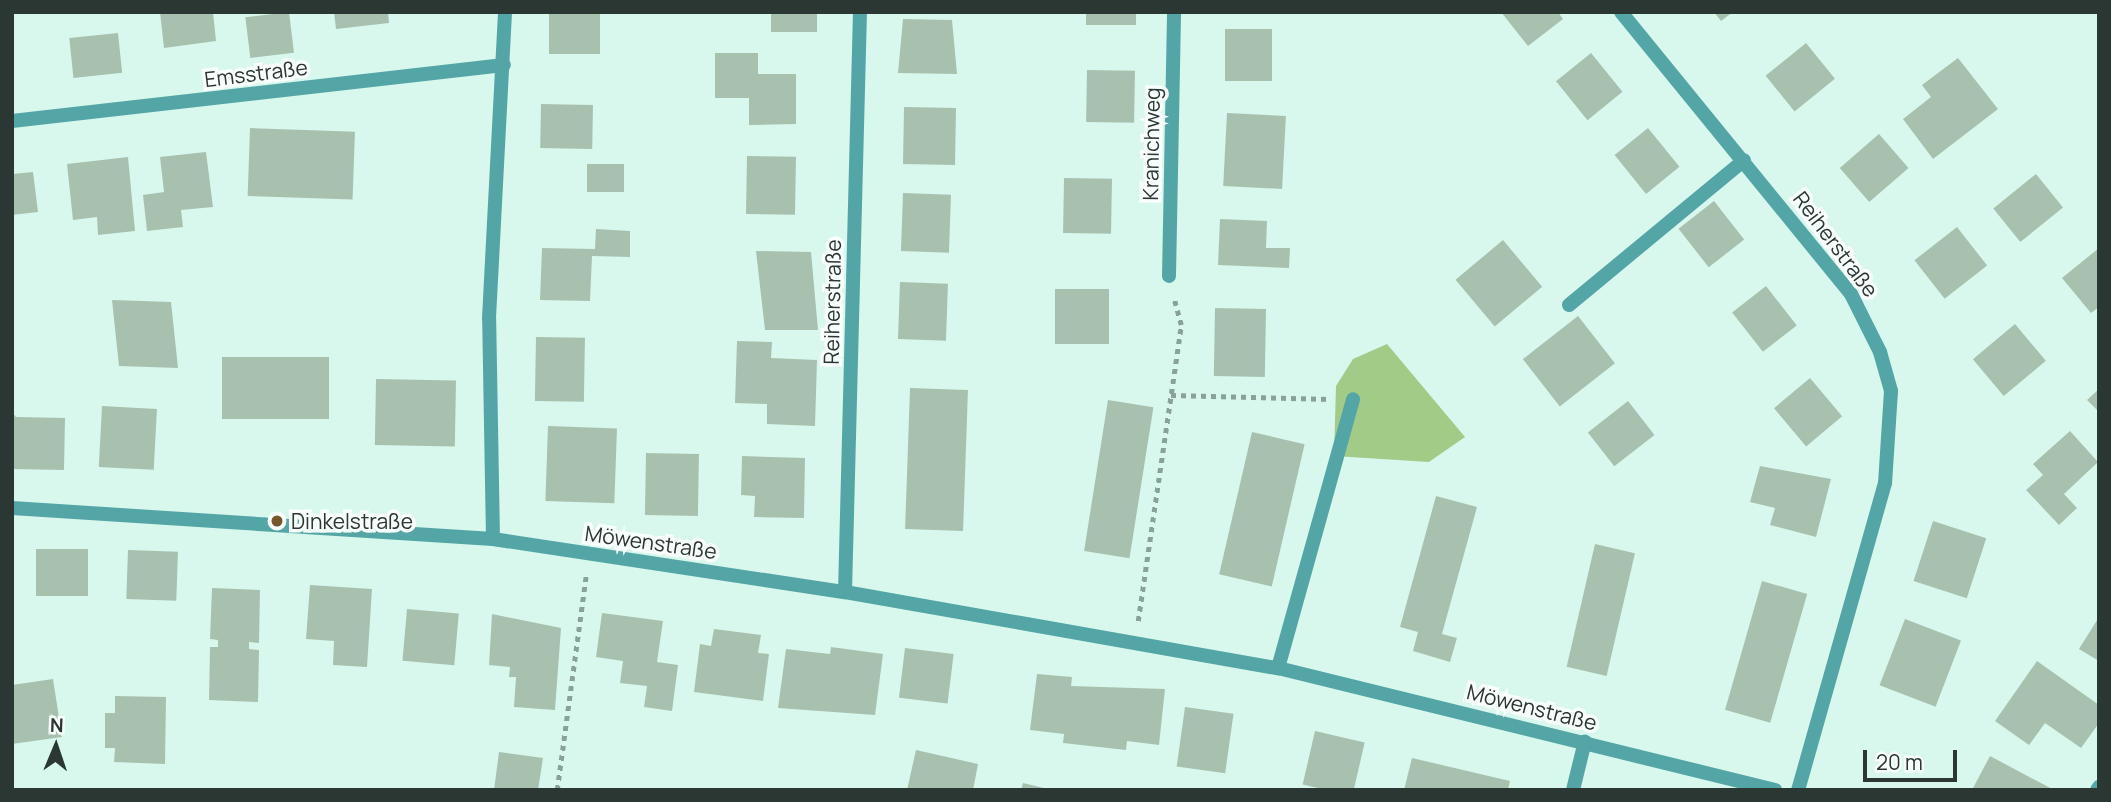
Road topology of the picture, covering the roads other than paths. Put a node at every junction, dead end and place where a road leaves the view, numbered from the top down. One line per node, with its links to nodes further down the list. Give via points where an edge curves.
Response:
1 (505, 12): 5 (street)
2 (860, 12): 13 (street, Reiherstraße)
3 (1174, 12): 8 (street, Kranichweg)
4 (1621, 12): 7 (street, Reiherstraße)
5 (503, 65): 6 (street, Emsstraße); 12 (street, via 489,318)
6 (12, 121)
7 (1744, 160): 9 (street); 18 (street, Reiherstraße, via 1867,322 1891,391 1893,421 1876,521)
8 (1170, 276)
9 (1569, 305)
10 (1353, 400): 14 (street)
11 (12, 508): 12 (street, Möwenstraße)
12 (493, 539): 13 (street, Möwenstraße)
13 (845, 592): 14 (street, Möwenstraße, via 1136,639)
14 (1278, 668): 15 (street, Möwenstraße)
15 (1585, 741): 16 (street); 17 (street, Möwenstraße)
16 (1573, 790)
17 (1775, 790)
18 (1798, 790)

